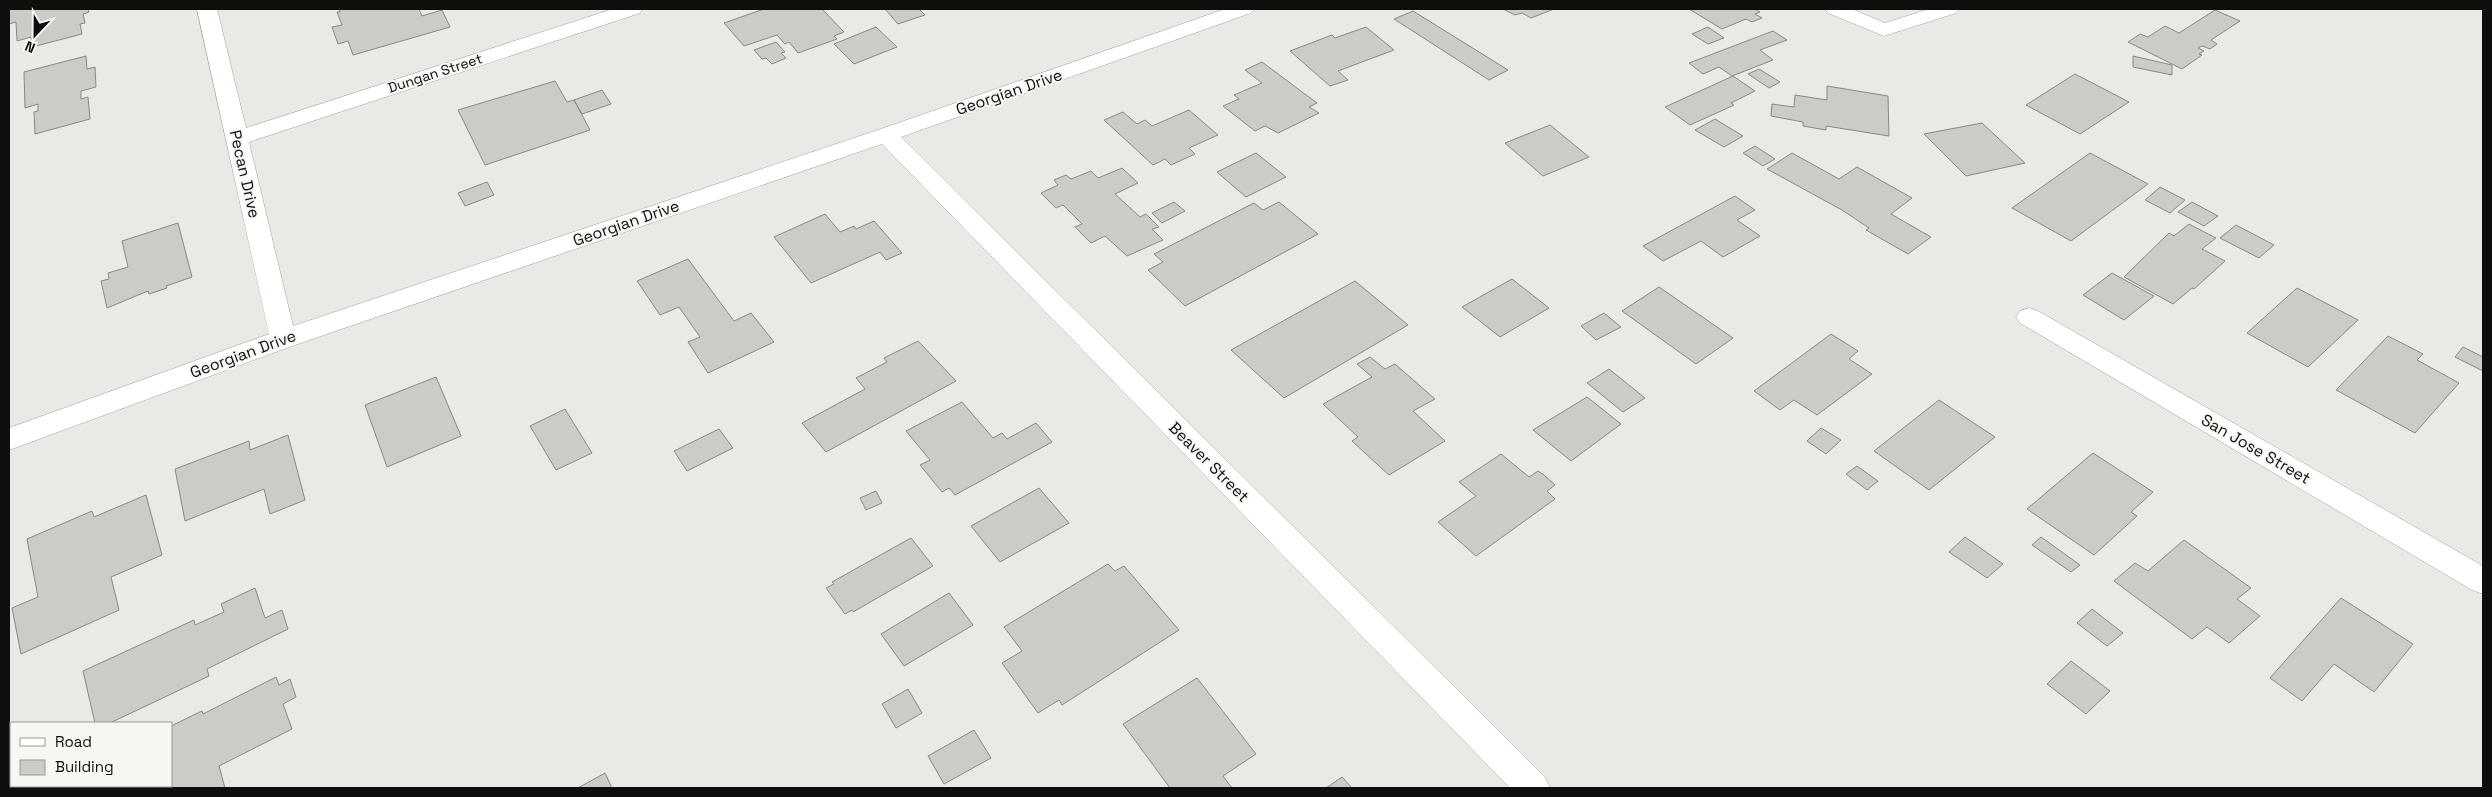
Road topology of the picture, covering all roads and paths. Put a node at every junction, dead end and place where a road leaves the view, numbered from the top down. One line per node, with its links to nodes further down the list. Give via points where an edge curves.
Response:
1 (207, 9): 7 (street, Pecan Drive)
2 (633, 9): 7 (street, Dungan Street)
3 (1244, 9): 6 (street, Georgian Drive)
4 (1835, 9): 5 (street, via 1884,30)
5 (1949, 9)
6 (886, 135): 9 (street, Georgian Drive); 12 (street, Beaver Street)
7 (237, 138): 9 (street, Pecan Drive)
8 (2029, 317): 11 (street, San Jose Street)
9 (283, 339): 10 (street, Georgian Drive)
10 (9, 439)
11 (2483, 581)
12 (1533, 788)

